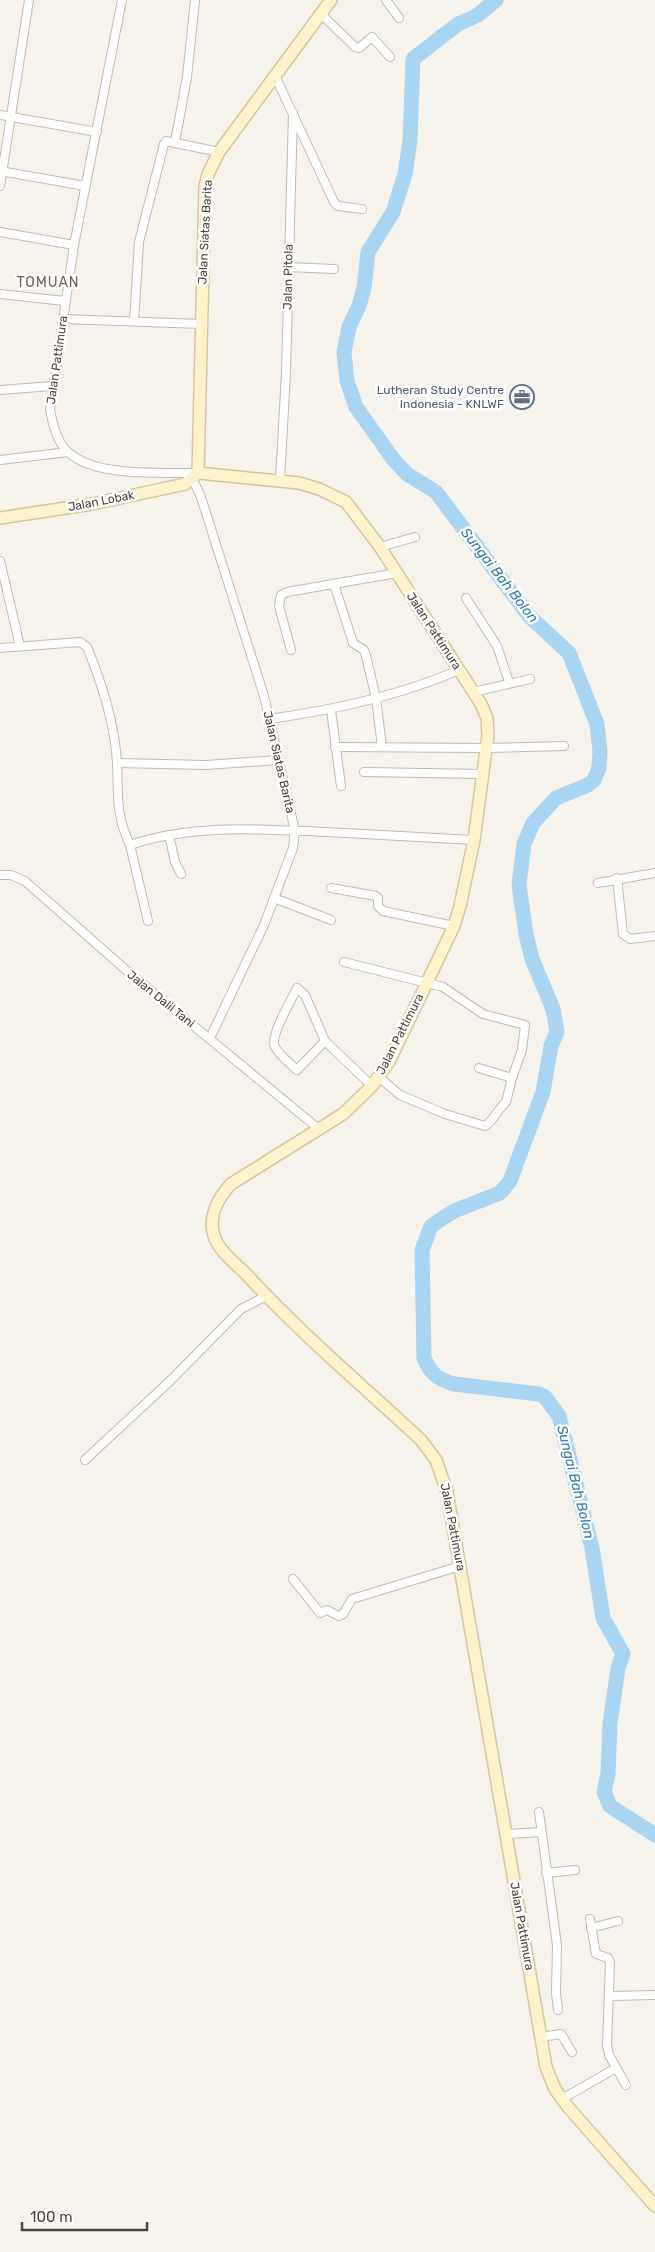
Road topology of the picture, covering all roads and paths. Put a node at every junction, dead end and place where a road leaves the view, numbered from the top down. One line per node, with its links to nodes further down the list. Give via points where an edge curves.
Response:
1 (29, 0): 12 (street)
2 (122, 0): 13 (street, Jalan Pattimura)
3 (195, 0): 14 (street, via 187,77)
4 (331, 0): 6 (street, Jalan Siatas Barita)
5 (386, 0): 7 (street)
6 (321, 14): 8 (street, via 354,47 359,48 372,36); 9 (street, Jalan Siatas Barita)
7 (398, 18)
8 (390, 57)
9 (276, 78): 10 (street, Jalan Pitola); 15 (street, Jalan Siatas Barita)
10 (293, 113): 19 (street, via 334,202 338,206); 22 (street, Jalan Pitola)
11 (0, 115): 12 (street)
12 (11, 117): 13 (street); 16 (street)
13 (97, 132): 18 (street, Jalan Pattimura)
14 (175, 142): 15 (street); 27 (street, via 164,144 140,242)
15 (219, 152): 28 (street, Jalan Siatas Barita, via 205,187)
16 (1, 171): 17 (street); 18 (street)
17 (0, 186)
18 (85, 186): 21 (street, Jalan Pattimura)
19 (362, 209)
20 (0, 232): 21 (street)
21 (74, 245): 25 (street, Jalan Pattimura)
22 (288, 267): 23 (street); 34 (street, Jalan Pitola)
23 (334, 269)
24 (0, 294): 25 (street)
25 (65, 301): 26 (street, Jalan Pattimura)
26 (63, 319): 27 (street); 29 (street, Jalan Pattimura)
27 (134, 321): 28 (street)
28 (201, 324): 33 (street, Jalan Siatas Barita)
29 (52, 386): 30 (street); 31 (street, Jalan Pattimura, via 52,423)
30 (0, 390)
31 (68, 452): 32 (street); 33 (street, Jalan Pattimura, via 106,470)
32 (0, 460)
33 (196, 476): 34 (street, Jalan Pattimura); 35 (street, Jalan Lobak, via 185,484 92,504); 51 (street, Jalan Siatas Barita)
34 (280, 480): 37 (street, Jalan Pattimura, via 320,489 346,502)
35 (0, 518)
36 (415, 537): 37 (street)
37 (380, 547): 39 (street, Jalan Pattimura)
38 (0, 566): 42 (street)
39 (397, 573): 40 (street); 45 (street, Jalan Pattimura)
40 (334, 584): 44 (street, via 281,595 279,606); 49 (street, via 353,643 365,653)
41 (466, 598): 47 (street, via 498,646)
42 (20, 646): 43 (street); 57 (street, via 86,644 110,710)
43 (0, 648)
44 (290, 650)
45 (459, 670): 48 (street, Jalan Pattimura); 49 (street, via 410,690)
46 (530, 679): 47 (street)
47 (509, 682): 48 (street)
48 (473, 692): 55 (street, Jalan Pattimura, via 487,718)
49 (376, 698): 50 (street); 54 (street)
50 (331, 710): 51 (street); 53 (street)
51 (269, 719): 56 (street, Jalan Siatas Barita)
52 (564, 746): 55 (street)
53 (335, 747): 54 (street); 60 (street)
54 (382, 748): 55 (street)
55 (486, 748): 59 (street, Jalan Pattimura)
56 (278, 760): 57 (street, via 206,765); 61 (street, Jalan Siatas Barita)
57 (116, 763): 64 (street, via 118,815)
58 (364, 772): 59 (street)
59 (483, 774): 63 (street, Jalan Pattimura)
60 (342, 786)
61 (295, 831): 62 (street, via 203,830); 63 (street); 71 (street, Jalan Siatas Barita, via 293,848)
62 (169, 835): 64 (street); 66 (street)
63 (474, 840): 74 (street, Jalan Pattimura, via 466,888)
64 (130, 846): 73 (street)
65 (655, 873): 68 (street)
66 (181, 874)
67 (0, 876): 78 (street, Jalan Dalil Tani, via 11,875 25,881 126,970)
68 (617, 878): 69 (street); 75 (street, via 623,934 630,939)
69 (598, 883)
70 (331, 888): 74 (street, via 376,896 383,911)
71 (274, 898): 72 (street); 78 (street, Jalan Siatas Barita, via 248,962)
72 (331, 920)
73 (148, 921)
74 (454, 926): 77 (street, Jalan Pattimura)
75 (655, 936)
76 (344, 962): 77 (street)
77 (426, 983): 81 (street, via 443,986 483,1014 525,1025 522,1050); 82 (street, Jalan Pattimura, via 389,1062)
78 (210, 1038): 83 (street, Jalan Dalil Tani)
79 (324, 1040): 79 (street, via 305,995 297,988 276,1032 275,1047 297,1070); 82 (street)
80 (479, 1068): 81 (street)
81 (512, 1078): 82 (street, via 506,1102 485,1126 445,1114)
82 (375, 1082): 83 (street, Jalan Pattimura, via 343,1114)
83 (320, 1130): 84 (street, Jalan Pattimura, via 231,1184 214,1212 212,1225 220,1247)
84 (264, 1293): 85 (street, via 241,1308 171,1380); 86 (street, Jalan Pattimura, via 421,1440 436,1460 447,1492)
85 (85, 1460)
86 (460, 1566): 87 (street, via 352,1599 343,1614 338,1616 327,1610 320,1612); 90 (street, Jalan Pattimura)
87 (293, 1578)
88 (539, 1812): 89 (street)
89 (541, 1832): 90 (street); 92 (street)
90 (506, 1834): 99 (street, Jalan Pattimura)
91 (576, 1870): 92 (street)
92 (546, 1873): 98 (street, via 557,1945)
93 (590, 1919): 95 (street)
94 (618, 1921): 95 (street)
95 (591, 1928): 97 (street, via 596,1954 609,1960)
96 (655, 1995): 97 (street)
97 (610, 1996): 101 (street, via 607,2045)
98 (558, 2010)
99 (541, 2037): 100 (street, via 561,2034); 103 (street, Jalan Pattimura, via 549,2078)
100 (572, 2052)
101 (616, 2068): 102 (street); 103 (street)
102 (626, 2085)
103 (562, 2100): 104 (street, Jalan Pattimura)
104 (655, 2206)

